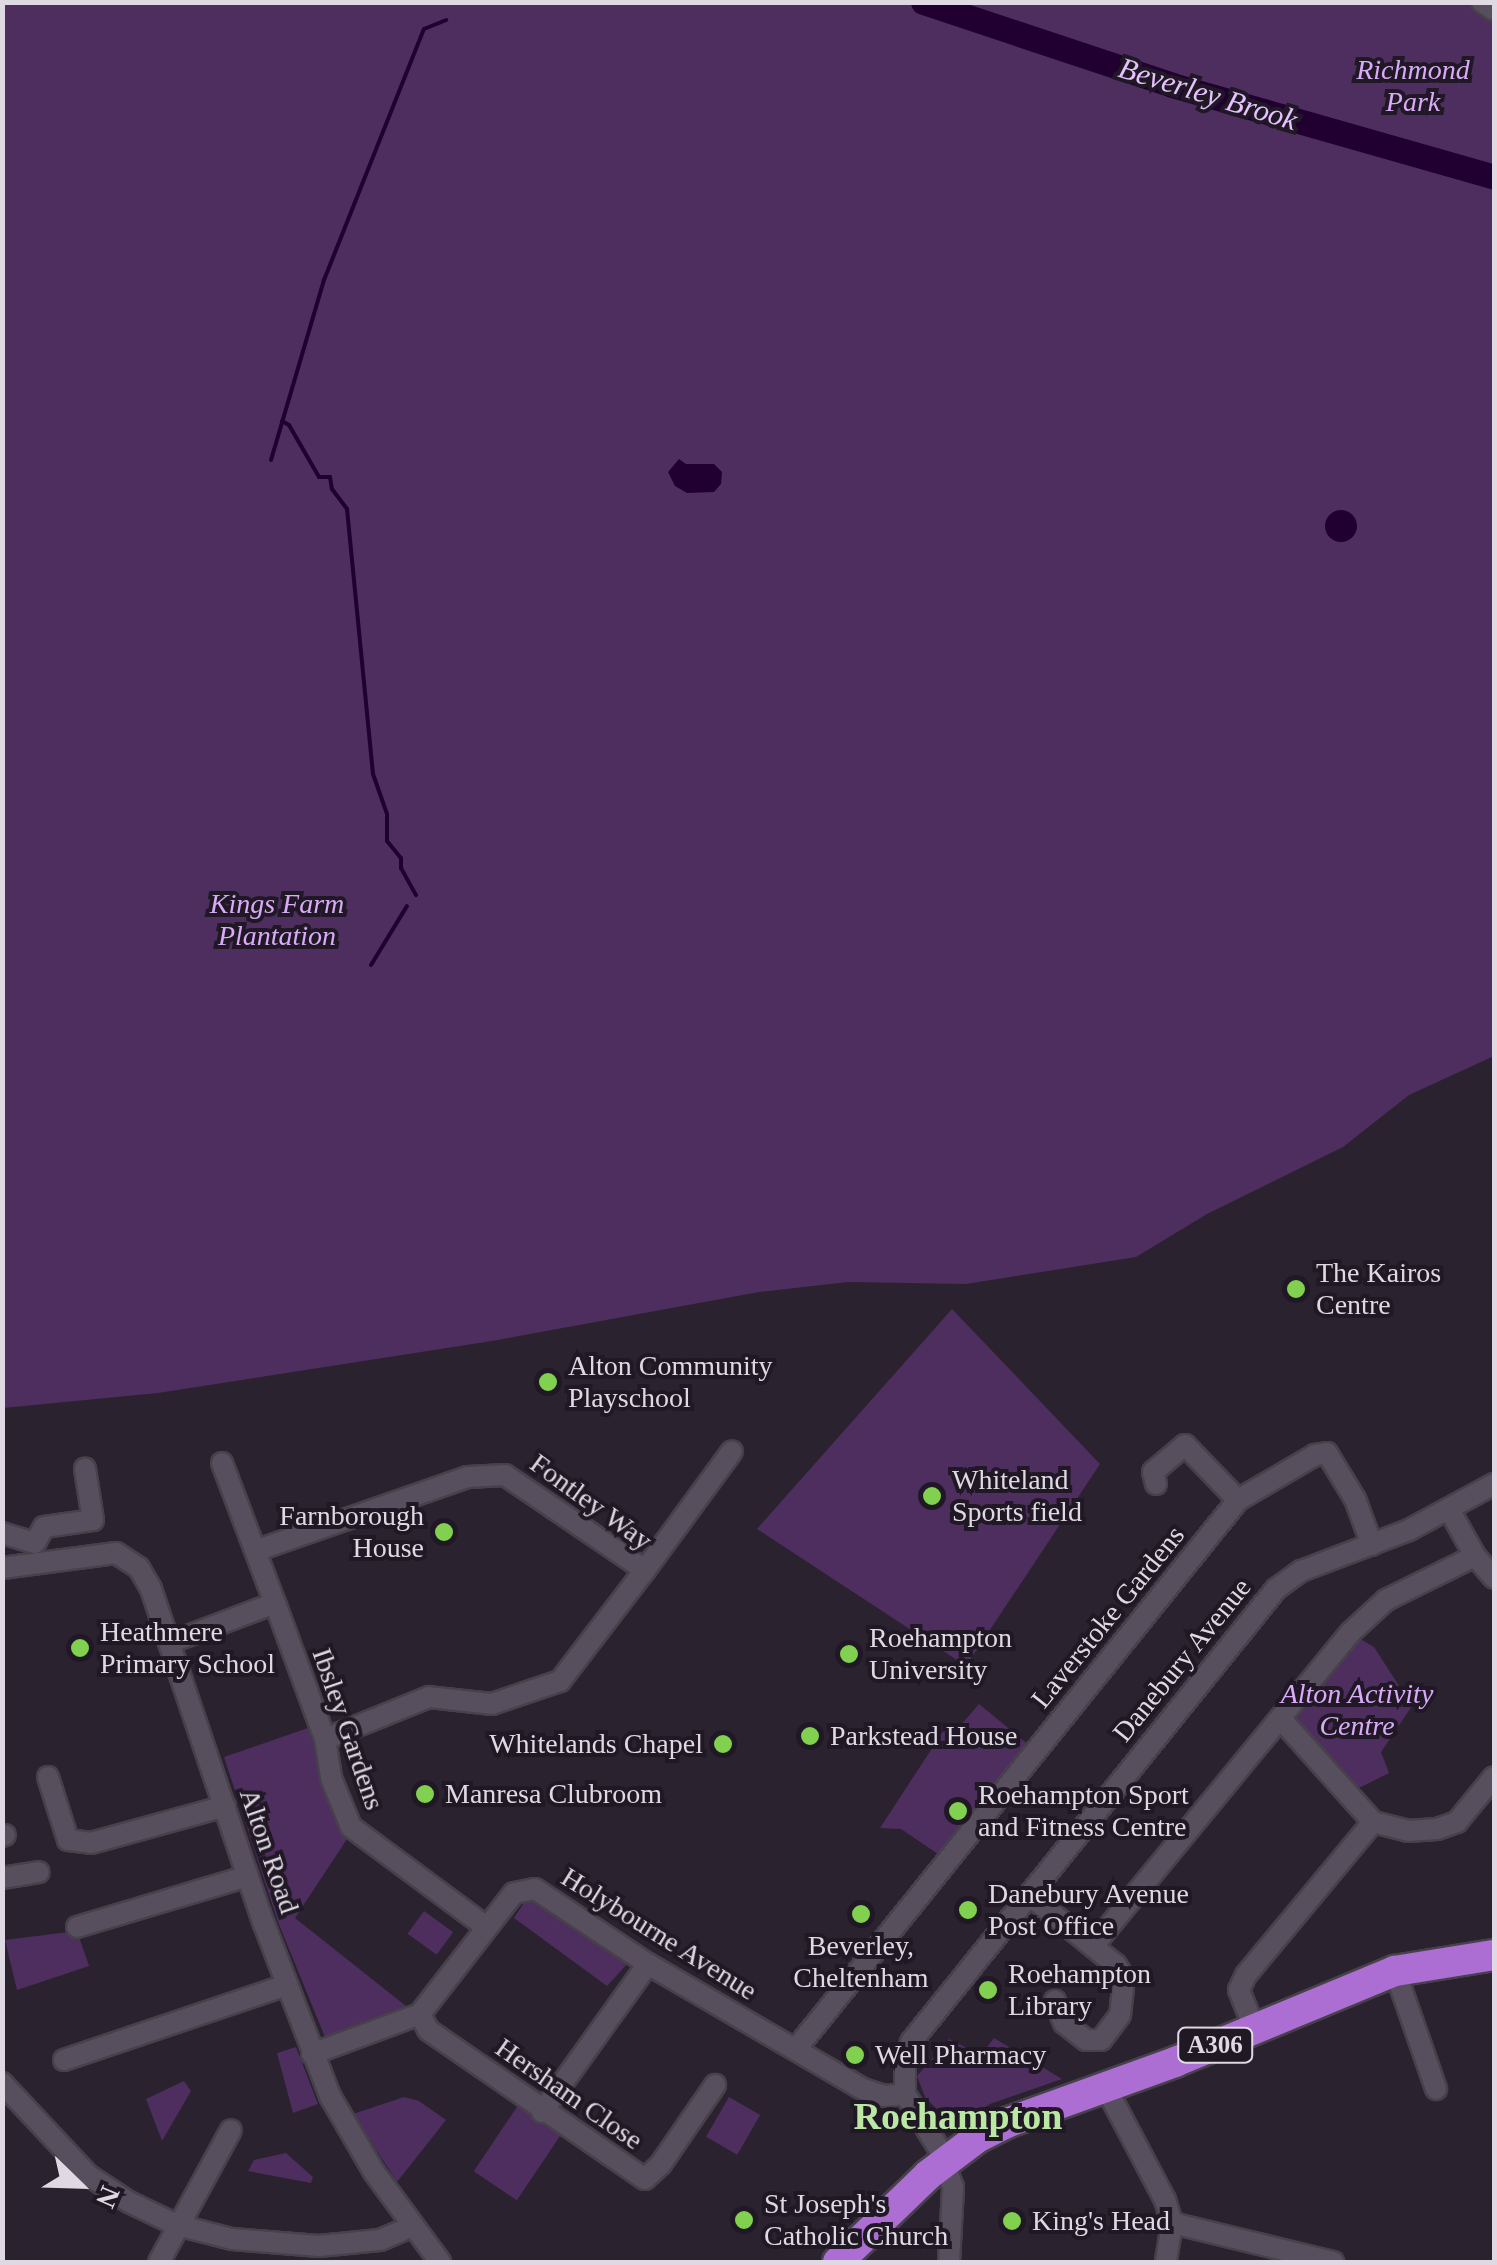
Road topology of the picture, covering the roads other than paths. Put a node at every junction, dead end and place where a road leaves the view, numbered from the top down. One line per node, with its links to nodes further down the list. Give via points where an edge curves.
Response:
1 (1482, 2): 2 (street)
2 (1494, 10)
3 (732, 1451): 16 (street)
4 (222, 1463): 12 (street, Ibsley Gardens)
5 (85, 1469): 13 (street, via 93,1520 44,1527)
6 (1156, 1484): 8 (street, Laverstoke Gardens, via 1153,1472 1185,1445)
7 (1494, 1484): 9 (street, Danebury Avenue)
8 (1238, 1500): 11 (street, Laverstoke Gardens, via 1327,1453); 40 (street, Laverstoke Gardens)
9 (1450, 1510): 11 (street, Danebury Avenue); 14 (street)
10 (2, 1533): 13 (street)
11 (1372, 1545): 29 (street, Danebury Avenue, via 1301,1572 1260,1605)
12 (258, 1550): 16 (street, Fontley Way, via 468,1477 506,1474); 18 (street, Ibsley Gardens)
13 (36, 1553): 15 (street, Alton Road); 19 (street, Alton Road, via 130,1558 151,1588)
14 (1475, 1556): 17 (street); 20 (street, via 1371,1612)
15 (2, 1568)
16 (645, 1570): 21 (street, Fontley Way, via 560,1681 492,1704 429,1697)
17 (1494, 1578)
18 (275, 1603): 19 (street); 21 (street, Ibsley Gardens)
19 (169, 1643): 24 (street, Alton Road)
20 (1281, 1719): 25 (street); 32 (street)
21 (325, 1739): 31 (street, Ibsley Gardens, via 350,1827)
22 (48, 1777): 24 (street, via 68,1840 91,1843)
23 (1494, 1777): 25 (street, via 1457,1822 1437,1830)
24 (225, 1806): 27 (street, Alton Road)
25 (1373, 1822): 39 (street, via 1246,1975 1240,1990)
26 (39, 1872): 28 (street)
27 (248, 1876): 30 (street); 36 (street, Alton Road)
28 (2, 1878)
29 (1029, 1895): 32 (street); 47 (street, Danebury Avenue, via 911,2042 904,2062)
30 (77, 1927)
31 (486, 1927): 34 (street, Holybourne Avenue, via 514,1894 535,1889); 38 (street, Holybourne Avenue)
32 (1093, 1946): 37 (street, via 1124,1978 1114,2026 1101,2040 1086,2040 1064,2024)
33 (1494, 1955): 35 (highway, A306)
34 (648, 1964): 40 (street, Holybourne Avenue); 48 (street)
35 (1395, 1971): 39 (highway, A306); 46 (street)
36 (287, 1985): 41 (street, Alton Road); 42 (street)
37 (1055, 2001)
38 (420, 2014): 41 (street); 48 (street, Hersham Close, via 428,2030)
39 (1254, 2028): 45 (highway, A306)
40 (796, 2049): 47 (street, Holybourne Avenue, via 876,2095)
41 (312, 2054): 53 (street, Alton Road, via 342,2120)
42 (64, 2060)
43 (2, 2083): 52 (street, via 88,2175)
44 (715, 2085): 48 (street, Hersham Close, via 645,2179)
45 (1106, 2088): 50 (highway, A306, via 1006,2123); 51 (street)
46 (1436, 2089)
47 (906, 2094): 50 (street)
48 (542, 2112)
49 (232, 2130): 52 (street)
50 (945, 2161): 55 (highway, A306); 58 (street, via 954,2192)
51 (1172, 2223): 59 (street); 60 (street)
52 (177, 2225): 54 (street); 56 (street)
53 (410, 2227): 54 (street); 57 (street, Alton Road)
54 (320, 2254)
55 (849, 2257)
56 (160, 2262)
57 (440, 2262)
58 (949, 2262)
59 (1166, 2262)
60 (1333, 2262)

